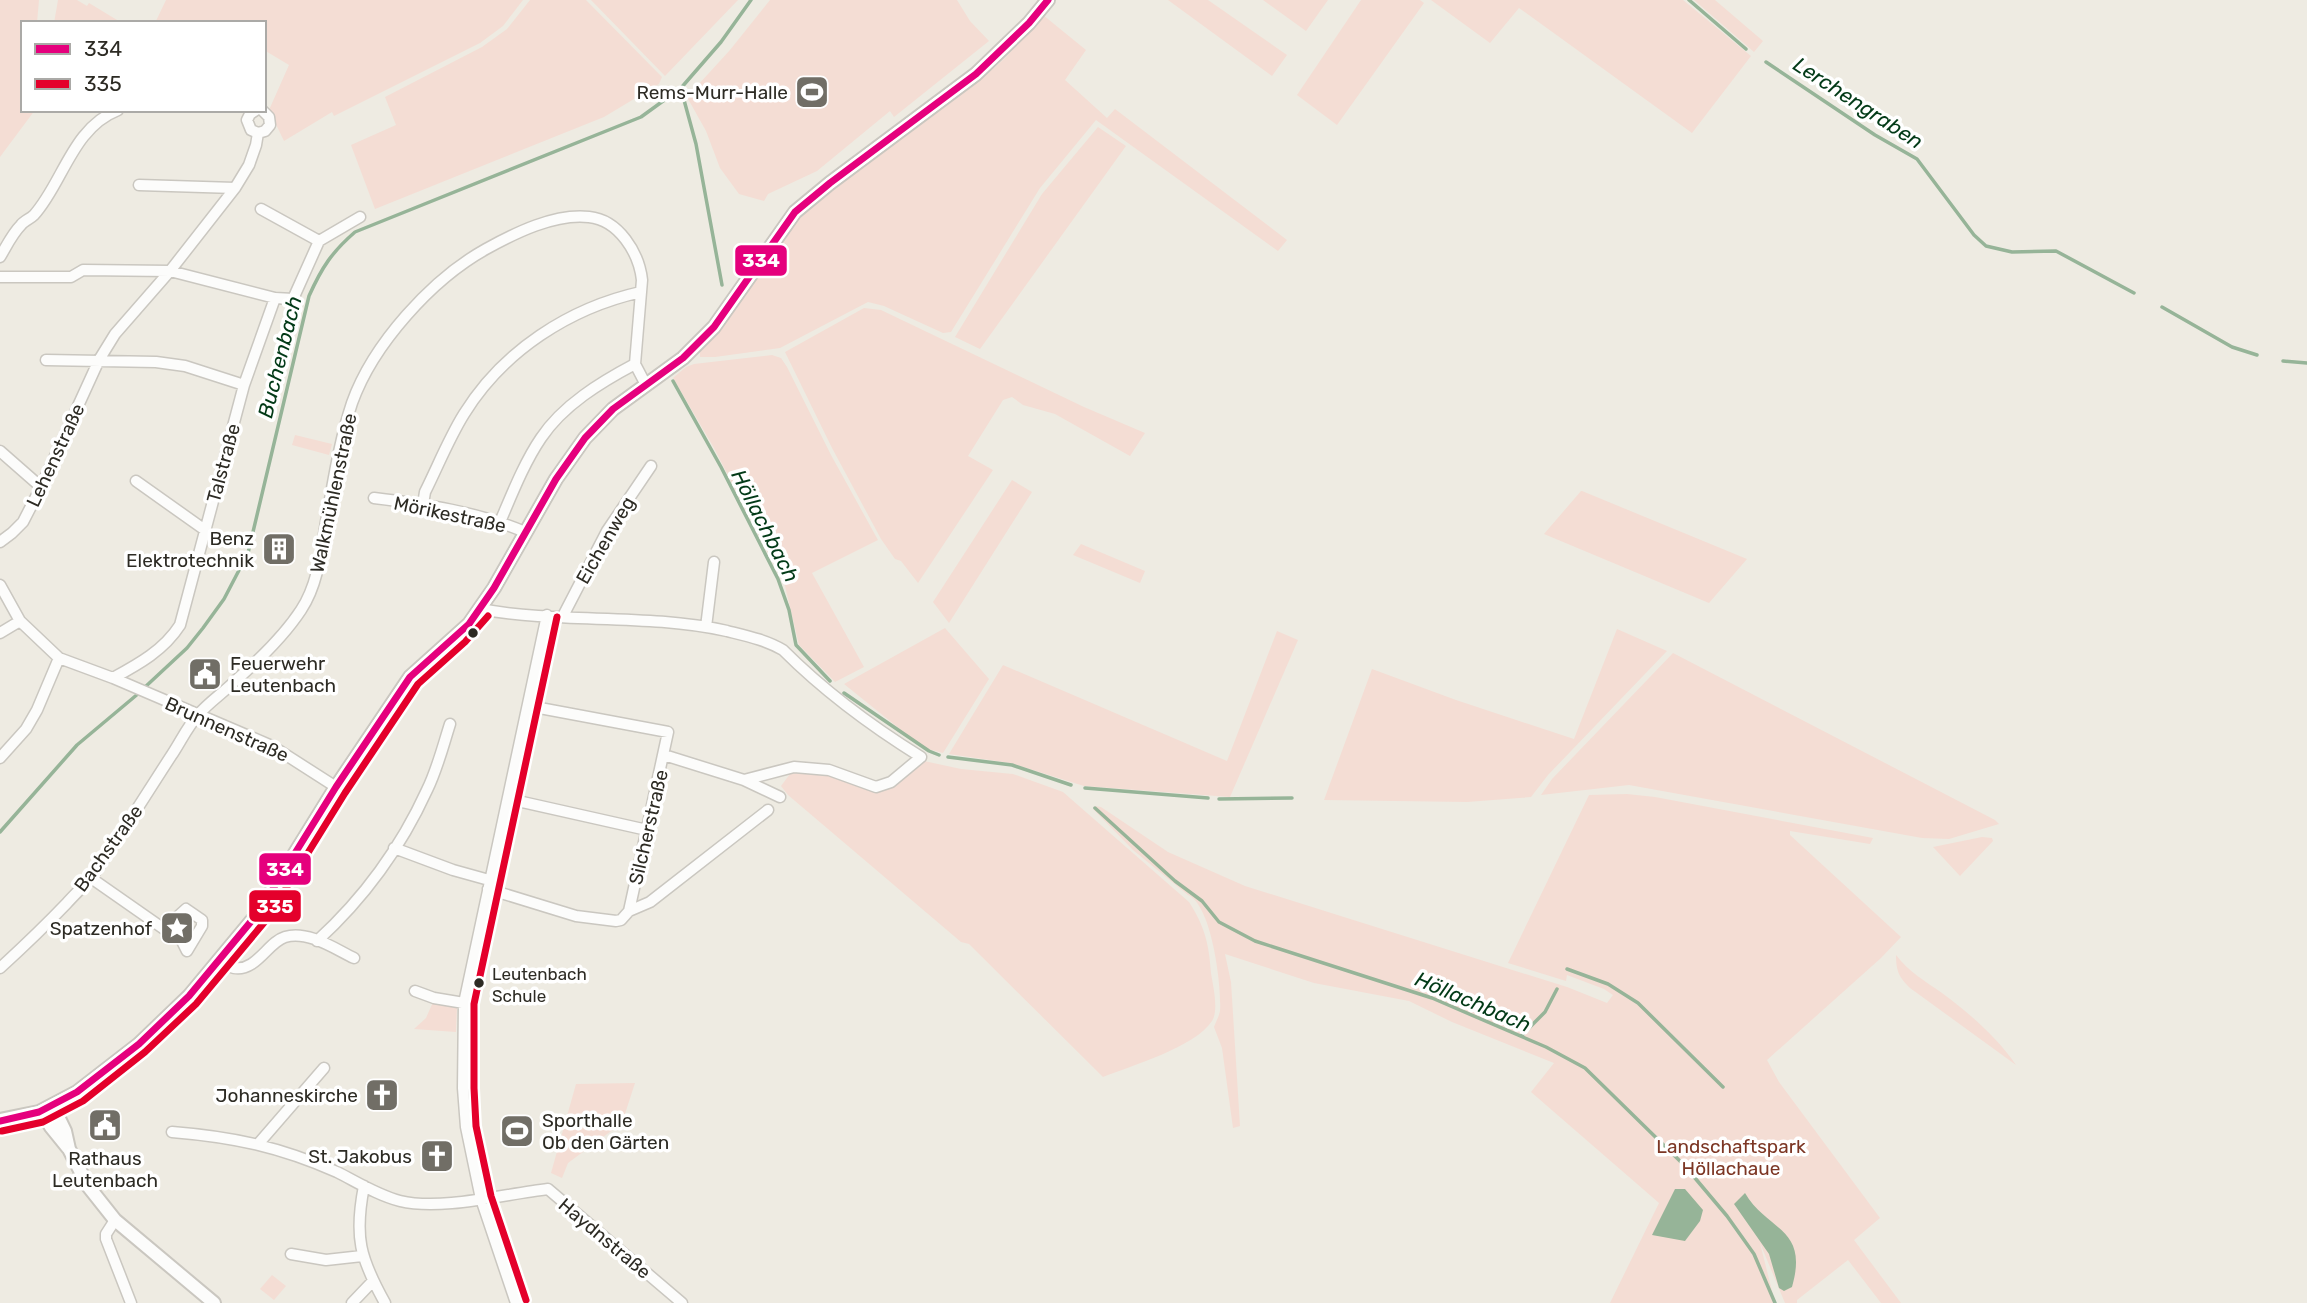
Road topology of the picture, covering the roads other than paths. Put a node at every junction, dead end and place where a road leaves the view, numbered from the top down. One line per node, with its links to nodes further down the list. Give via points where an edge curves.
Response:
1 (1048, 0): 20 (street, via 996,56 794,212 714,327)
2 (113, 112): 11 (street, via 71,154)
3 (251, 112): 5 (street, via 248,124)
4 (264, 112): 5 (street, Lehenstraße, via 270,125)
5 (258, 133): 7 (street, Lehenstraße, via 250,165)
6 (139, 185): 7 (street)
7 (235, 188): 12 (street, Lehenstraße)
8 (261, 209): 10 (street)
9 (360, 217): 10 (street)
10 (320, 241): 15 (street, via 293,299)
11 (0, 257)
12 (170, 271): 13 (street, via 83,270 71,277); 15 (street); 17 (street, Lehenstraße, via 114,334)
13 (0, 276)
14 (641, 292): 18 (street, Walkmühlenstraße); 26 (street, via 589,309 514,355 463,415); 42 (street, Walkmühlenstraße, via 640,266 628,244 611,226 588,217 552,222 502,240 456,269 424,298 391,334 353,401 309,596 290,626)
15 (275, 298): 19 (street, Talstraße)
16 (46, 360): 17 (street)
17 (99, 360): 19 (street, via 185,366); 24 (street, Lehenstraße)
18 (635, 364): 20 (street); 27 (street, via 556,419 541,438)
19 (244, 385): 28 (street, Talstraße)
20 (646, 385): 29 (street, via 613,409 585,438)
21 (0, 451): 24 (street)
22 (650, 466): 35 (street, Eichenweg, via 607,531)
23 (136, 481): 28 (street)
24 (41, 487): 30 (street, Lehenstraße, via 23,522)
25 (374, 498): 26 (street, Mörikestraße)
26 (423, 504): 27 (street, Mörikestraße)
27 (500, 522): 29 (street, Mörikestraße)
28 (205, 530): 40 (street, Talstraße, via 180,625 172,638)
29 (525, 532): 33 (street)
30 (0, 542)
31 (713, 562): 37 (street)
32 (0, 584): 36 (street)
33 (480, 609): 34 (street); 47 (street, via 410,677)
34 (547, 615): 35 (street); 41 (street)
35 (563, 616): 37 (street)
36 (20, 621): 38 (street); 39 (street)
37 (706, 627): 46 (street, via 783,650 844,705 921,757 891,782 876,787 829,770 794,767)
38 (0, 633)
39 (59, 658): 40 (street, Brunnenstraße); 45 (street, via 26,729)
40 (113, 678): 42 (street, Brunnenstraße)
41 (529, 706): 44 (street, Silcherstraße, via 668,732); 49 (street)
42 (198, 714): 47 (street, Brunnenstraße, via 272,746); 53 (street, Bachstraße)
43 (450, 724): 52 (street, via 428,789)
44 (664, 755): 46 (street); 51 (street, Silcherstraße)
45 (0, 758)
46 (744, 780): 48 (street)
47 (336, 787): 59 (street, via 258,913)
48 (780, 797)
49 (509, 799): 51 (street); 54 (street)
50 (768, 810): 55 (street, via 650,902)
51 (647, 830): 55 (street, Silcherstraße)
52 (394, 848): 54 (street); 57 (street, via 344,916)
53 (91, 878): 56 (street); 60 (street, Bachstraße)
54 (489, 885): 55 (street, Silcherstraße, via 576,916 621,920); 62 (street)
55 (629, 911)
56 (164, 929)
57 (317, 941): 58 (street); 59 (street, via 283,937 243,968)
58 (354, 958)
59 (219, 961): 64 (street, via 139,1044)
60 (0, 968)
61 (415, 991): 62 (street)
62 (464, 1003): 69 (street, via 464,1115)
63 (324, 1068): 67 (street)
64 (47, 1109): 65 (street); 70 (street, via 53,1130)
65 (0, 1120)
66 (172, 1132): 67 (street, Haydnstraße)
67 (259, 1143): 68 (street, Haydnstraße)
68 (364, 1186): 69 (street, Haydnstraße, via 412,1202); 72 (street, via 358,1231)
69 (481, 1199): 78 (street); 79 (street, Haydnstraße, via 548,1189)
70 (115, 1220): 74 (street, via 106,1239); 75 (street)
71 (290, 1254): 72 (street, via 326,1260)
72 (362, 1256): 73 (street)
73 (373, 1281): 76 (street); 77 (street)
74 (131, 1303)
75 (214, 1303)
76 (352, 1303)
77 (386, 1303)
78 (516, 1303)
79 (682, 1303)

